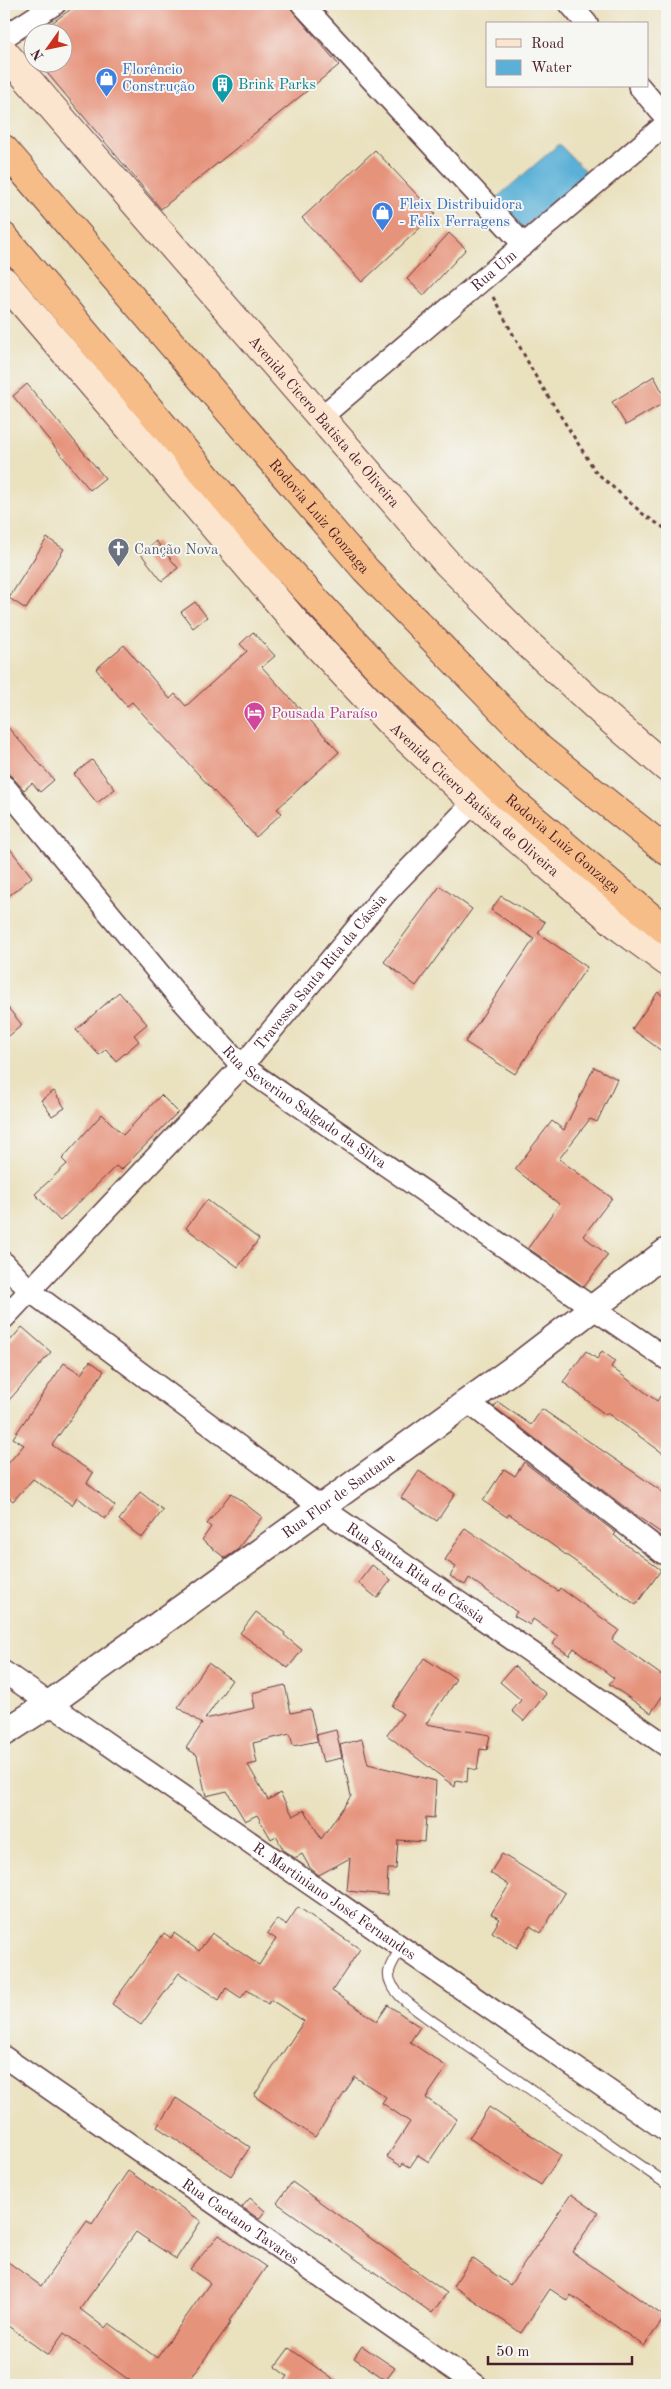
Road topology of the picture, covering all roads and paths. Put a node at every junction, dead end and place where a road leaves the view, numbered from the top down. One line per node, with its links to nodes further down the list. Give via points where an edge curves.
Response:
1 (54, 4): 5 (street)
2 (302, 4): 12 (street)
3 (570, 4): 4 (street)
4 (585, 22)
5 (4, 37)
6 (4, 52): 15 (main road, Avenida Cicero Batista de Oliveira)
7 (642, 88): 8 (street)
8 (667, 119)
9 (667, 124): 12 (street, Rua Um)
10 (4, 149): 20 (highway, Rodovia Luiz Gonzaga, via 365,569 540,749)
11 (4, 237): 21 (highway, Rodovia Luiz Gonzaga, via 260,540 384,674 504,794)
12 (524, 245): 13 (street, Rua Um)
13 (483, 279): 15 (street, Rua Um); 16 (path, via 536,377 596,472 643,514)
14 (4, 281): 19 (main road, Avenida Cicero Batista de Oliveira, via 298,625 390,723)
15 (320, 418): 17 (main road, Avenida Cicero Batista de Oliveira, via 447,563 569,683)
16 (667, 530)
17 (667, 768)
18 (4, 786): 23 (street, Rua Severino Salgado da Silva, via 177,995)
19 (474, 802): 22 (main road, Avenida Cicero Batista de Oliveira, via 622,928); 23 (street, Travessa Santa Rita da Cássia, via 385,894)
20 (667, 851)
21 (667, 931)
22 (667, 962)
23 (242, 1066): 26 (street, Travessa Santa Rita da Cássia); 27 (street, Rua Severino Salgado da Silva)
24 (667, 1251): 27 (street, Rua Flor de Santana)
25 (4, 1263): 26 (street, Rua Santa Rita de Cássia)
26 (30, 1291): 28 (street, Travessa Santa Rita da Cássia); 31 (street, Rua Santa Rita de Cássia)
27 (595, 1308): 29 (street, Rua Severino Salgado da Silva); 30 (street, Rua Flor de Santana)
28 (4, 1318)
29 (667, 1359)
30 (468, 1402): 31 (street, Rua Flor de Santana); 32 (street)
31 (322, 1508): 34 (street, Rua Flor de Santana); 36 (street, Rua Santa Rita de Cássia)
32 (663, 1553)
33 (4, 1672): 34 (street, R. Martiniano José Fernandes)
34 (49, 1704): 35 (street, Rua Flor de Santana); 37 (street, R. Martiniano José Fernandes)
35 (4, 1733)
36 (667, 1746)
37 (402, 1947): 39 (street, R. Martiniano José Fernandes); 40 (lane, via 389,1971 398,1994)
38 (4, 2056): 41 (street, Rua Caetano Tavares)
39 (667, 2131)
40 (667, 2184)
41 (476, 2385)

